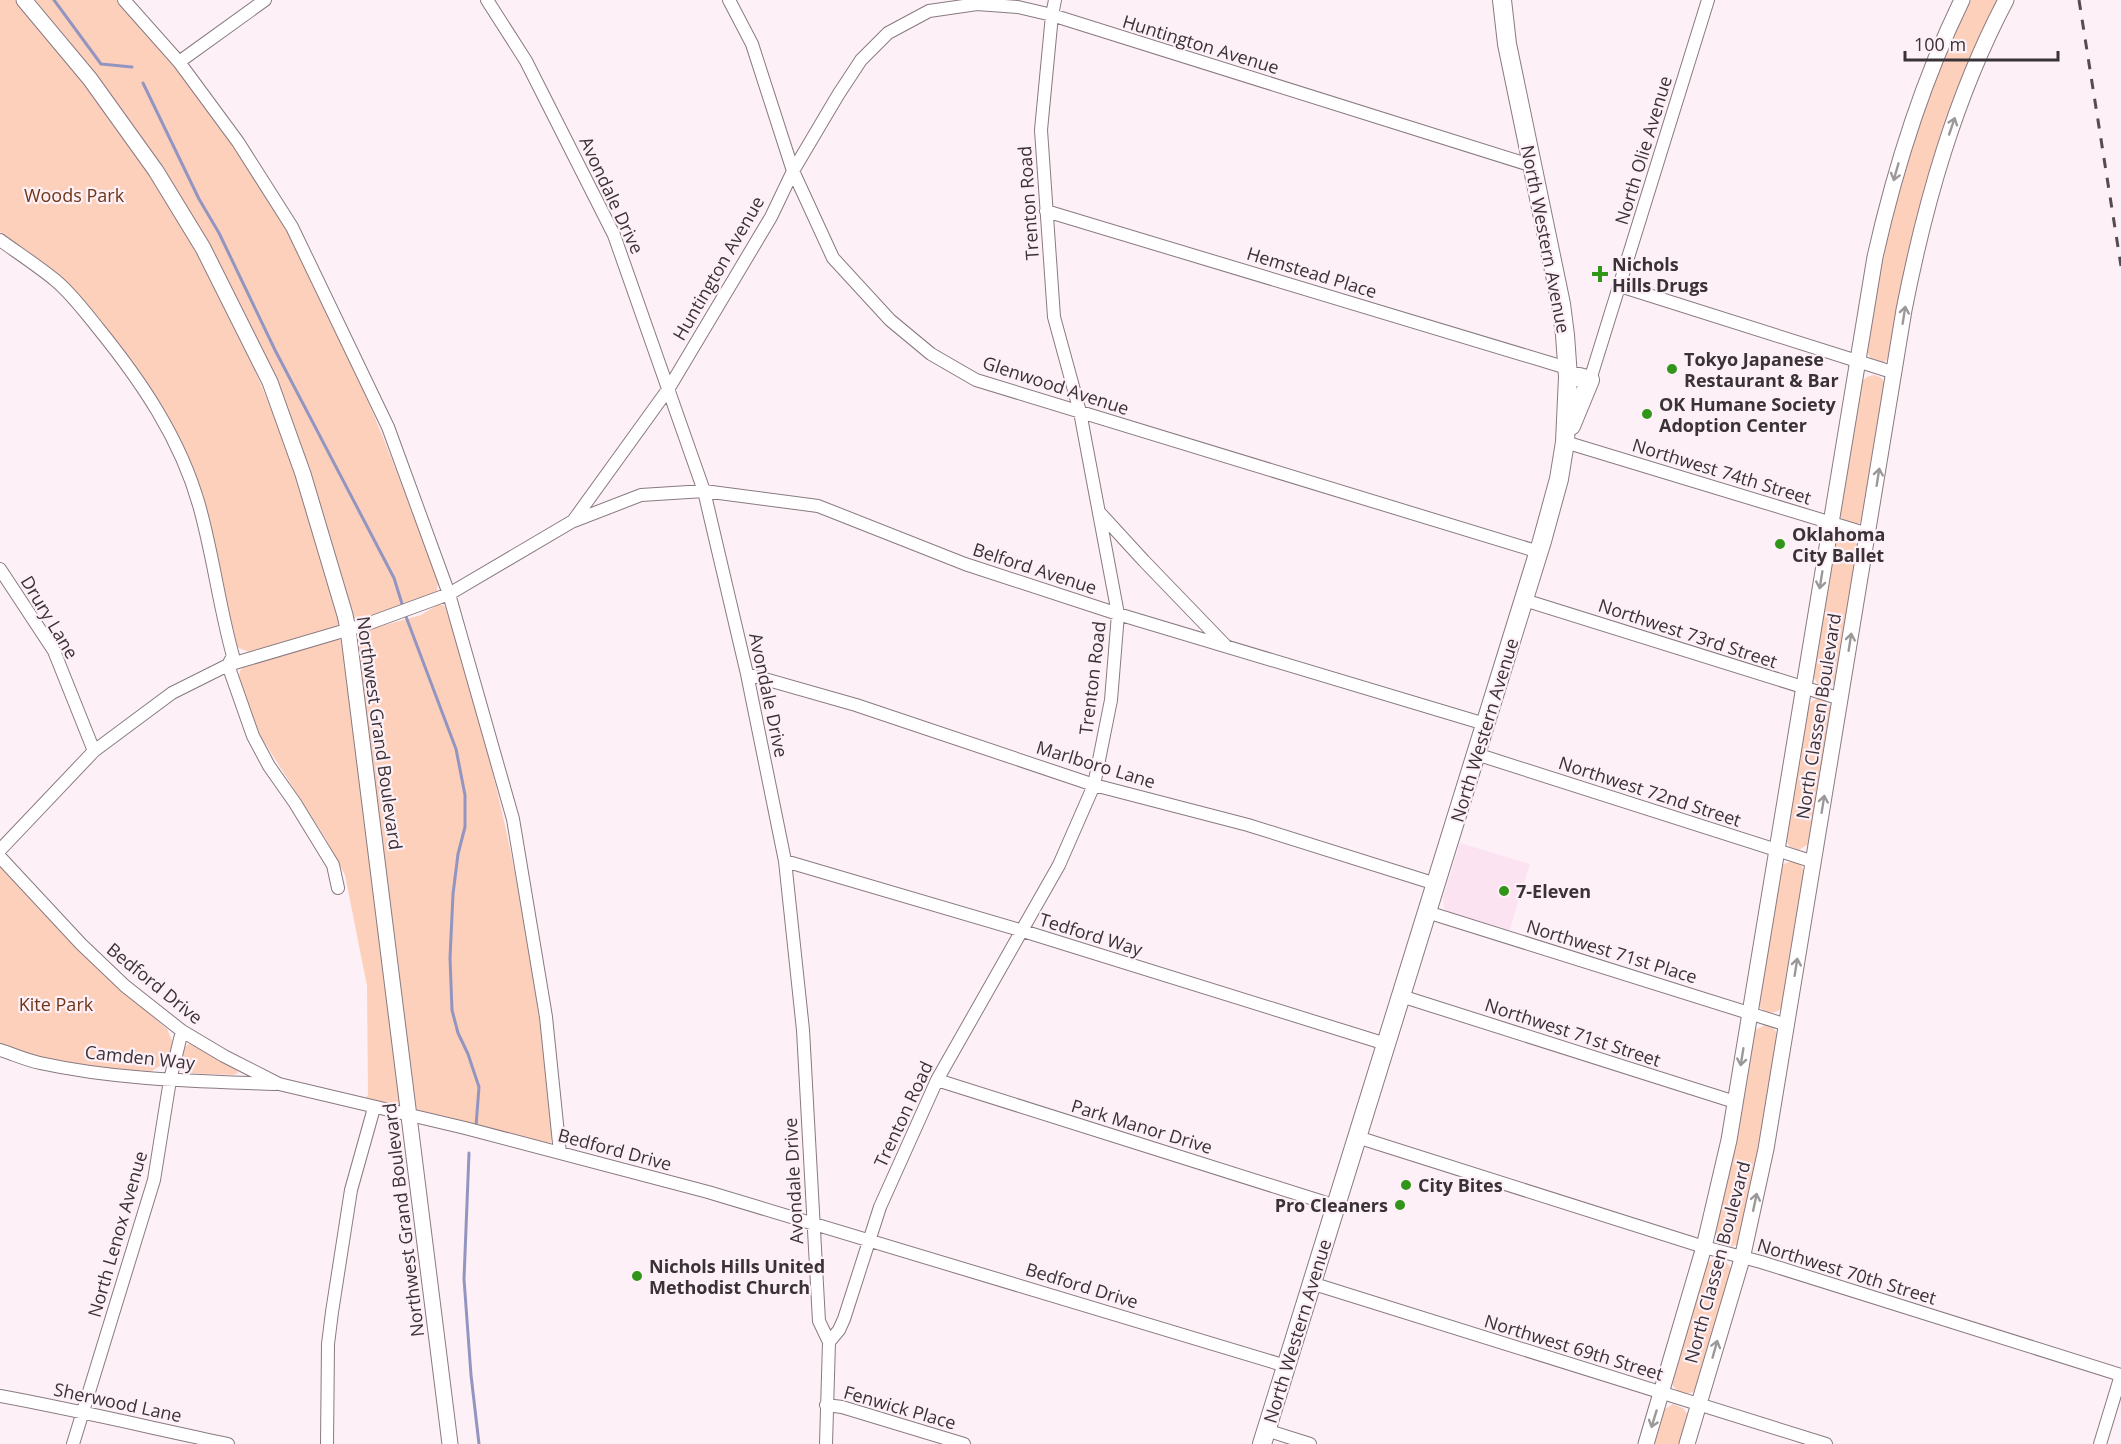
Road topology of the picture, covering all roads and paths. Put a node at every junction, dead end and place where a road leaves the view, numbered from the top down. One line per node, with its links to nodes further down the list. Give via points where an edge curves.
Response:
1 (24, 0): 35 (street, Northwest Grand Boulevard, via 90,80 156,171 203,248 270,382 303,474)
2 (124, 0): 12 (street)
3 (265, 0): 12 (street)
4 (487, 0): 22 (street, Avondale Drive, via 526,61 614,235)
5 (729, 0): 14 (street, Glenwood Avenue, via 752,44)
6 (1056, 0): 11 (street, Trenton Road)
7 (1502, 0): 13 (main road, North Western Avenue)
8 (1708, 0): 17 (street, North Olie Avenue)
9 (1962, 0): 18 (street, North Classen Boulevard, one-way to 18, via 1931,70 1900,158 1875,257)
10 (2006, 0): 20 (street, North Classen Boulevard, one-way to 10, via 1911,274 1932,188 1964,93)
11 (1052, 15): 13 (street, Huntington Avenue); 14 (street, Huntington Avenue, via 977,4 929,11 888,33 861,60); 15 (street, Trenton Road, via 1041,130)
12 (179, 62): 32 (street, via 238,142 292,227 388,427)
13 (1533, 166): 19 (main road, North Western Avenue, via 1562,304)
14 (793, 171): 22 (street, Huntington Avenue, via 771,217); 23 (street, Glenwood Avenue, via 833,258 890,320 931,354 976,380)
15 (1046, 211): 19 (street, Hemstead Place); 23 (street, Trenton Road, via 1054,317)
16 (0, 240): 37 (street, via 57,282 87,315 152,400 179,449 199,503 214,565 233,656)
17 (1620, 286): 18 (street); 21 (street, North Olie Avenue)
18 (1857, 361): 20 (street); 28 (street, North Classen Boulevard)
19 (1568, 373): 21 (main road); 24 (main road, North Western Avenue)
20 (1895, 373): 29 (street, North Classen Boulevard, one-way to 20)
21 (1590, 380): 24 (main road)
22 (669, 388): 25 (street, Avondale Drive); 27 (street, Huntington Avenue)
23 (1080, 412): 26 (street, Trenton Road); 30 (street, Glenwood Avenue)
24 (1565, 442): 28 (street, Northwest 74th Street); 30 (main road, North Western Avenue)
25 (704, 491): 27 (street, Belford Avenue, via 641,495); 34 (street, Belford Avenue, via 818,506 965,564); 38 (street, Avondale Drive)
26 (1098, 511): 34 (street, Trenton Road); 36 (street)
27 (573, 522): 32 (street, Huntington Avenue)
28 (1830, 522): 29 (street, Northwest 74th Street); 39 (street, North Classen Boulevard, one-way to 39)
29 (1868, 534): 40 (street, North Classen Boulevard, one-way to 29)
30 (1539, 552): 33 (main road, North Western Avenue)
31 (0, 569): 42 (street, Drury Lane, via 54,651)
32 (449, 594): 35 (street, Huntington Avenue); 67 (street, via 513,819 546,1017)
33 (1524, 600): 39 (street, Northwest 73rd Street); 41 (main road, North Western Avenue)
34 (1118, 614): 36 (street, Belford Avenue); 44 (street, Trenton Road, via 1111,700)
35 (348, 629): 37 (street, Huntington Avenue); 65 (street, Northwest Grand Boulevard)
36 (1226, 646): 41 (street, Belford Avenue)
37 (228, 665): 42 (street, Huntington Avenue, via 172,693); 51 (street, via 253,736 333,865)
38 (747, 674): 44 (street, Marlboro Lane, via 856,705); 48 (street, Avondale Drive)
39 (1803, 688): 40 (street, Northwest 73rd Street); 46 (street, North Classen Boulevard)
40 (1841, 699): 49 (street, North Classen Boulevard, one-way to 40)
41 (1485, 724): 43 (main road, North Western Avenue)
42 (94, 751): 45 (street, Huntington Avenue)
43 (1476, 754): 46 (street, Northwest 72nd Street); 50 (main road, North Western Avenue)
44 (1094, 785): 50 (street, Marlboro Lane, via 1248,825); 53 (street, Trenton Road, via 1059,865)
45 (0, 850)
46 (1776, 851): 49 (street, Northwest 72nd Street); 55 (street, North Classen Boulevard)
47 (0, 857): 57 (street, Bedford Drive, via 81,944 125,986)
48 (785, 861): 53 (street, Tedford Way); 69 (street, Avondale Drive, via 803,1030)
49 (1814, 862): 56 (street, North Classen Boulevard, one-way to 49)
50 (1436, 884): 52 (main road, North Western Avenue)
51 (338, 888)
52 (1427, 912): 54 (main road, North Western Avenue); 55 (street, Northwest 71st Place)
53 (1023, 932): 58 (street, Tedford Way); 61 (street, Trenton Road)
54 (1401, 996): 58 (main road, North Western Avenue); 63 (street, Northwest 71st Street)
55 (1749, 1013): 56 (street, Northwest 71st Place); 63 (street, North Classen Boulevard, one-way to 63)
56 (1787, 1025): 72 (street, North Classen Boulevard, one-way to 56)
57 (182, 1031): 60 (street, North Lenox Avenue); 62 (street, Bedford Drive)
58 (1386, 1044): 66 (main road, North Western Avenue)
59 (0, 1050): 60 (street, Camden Way, via 38,1063)
60 (170, 1080): 62 (street, Camden Way); 81 (street, North Lenox Avenue, via 154,1180)
61 (938, 1080): 68 (street, Park Manor Drive); 70 (street, Trenton Road)
62 (279, 1084): 64 (street, Bedford Drive)
63 (1735, 1102): 71 (street, North Classen Boulevard)
64 (374, 1108): 65 (street, Bedford Drive); 85 (street, Northwest Grand Boulevard, via 351,1190 332,1312)
65 (411, 1117): 67 (street, Bedford Drive); 86 (street, Northwest Grand Boulevard)
66 (1357, 1137): 68 (main road, North Western Avenue); 71 (street, Northwest 70th Street)
67 (560, 1153): 69 (street, Bedford Drive)
68 (1336, 1206): 73 (main road, North Western Avenue)
69 (813, 1222): 70 (street, Bedford Drive); 74 (street, Avondale Drive, via 819,1321)
70 (869, 1238): 74 (street, Trenton Road, via 844,1319); 75 (street, Bedford Drive)
71 (1704, 1247): 72 (street, Northwest 70th Street); 77 (street, North Classen Boulevard)
72 (1742, 1259): 76 (street, Northwest 70th Street); 79 (street, North Classen Boulevard, one-way to 72)
73 (1311, 1283): 75 (main road, North Western Avenue); 77 (street, Northwest 69th Street)
74 (829, 1342): 80 (street, Avondale Drive)
75 (1286, 1366): 82 (main road, North Western Avenue)
76 (2121, 1375): 93 (street)
77 (1662, 1393): 79 (street, Northwest 69th Street); 90 (street, North Classen Boulevard, one-way to 90)
78 (0, 1396): 81 (street, Sherwood Lane)
79 (1699, 1405): 91 (street, North Classen Boulevard); 92 (street, Northwest 69th Street)
80 (826, 1406): 87 (street, Avondale Drive); 88 (street, Fenwick Place, via 842,1407)
81 (84, 1411): 83 (street, North Lenox Avenue); 84 (street, Sherwood Lane)
82 (1264, 1437): 89 (street)
83 (73, 1444)
84 (228, 1444)
85 (327, 1444)
86 (450, 1444)
87 (826, 1444)
88 (964, 1444)
89 (1310, 1444)
90 (1646, 1444)
91 (1687, 1444)
92 (1826, 1444)
93 (2100, 1444)

